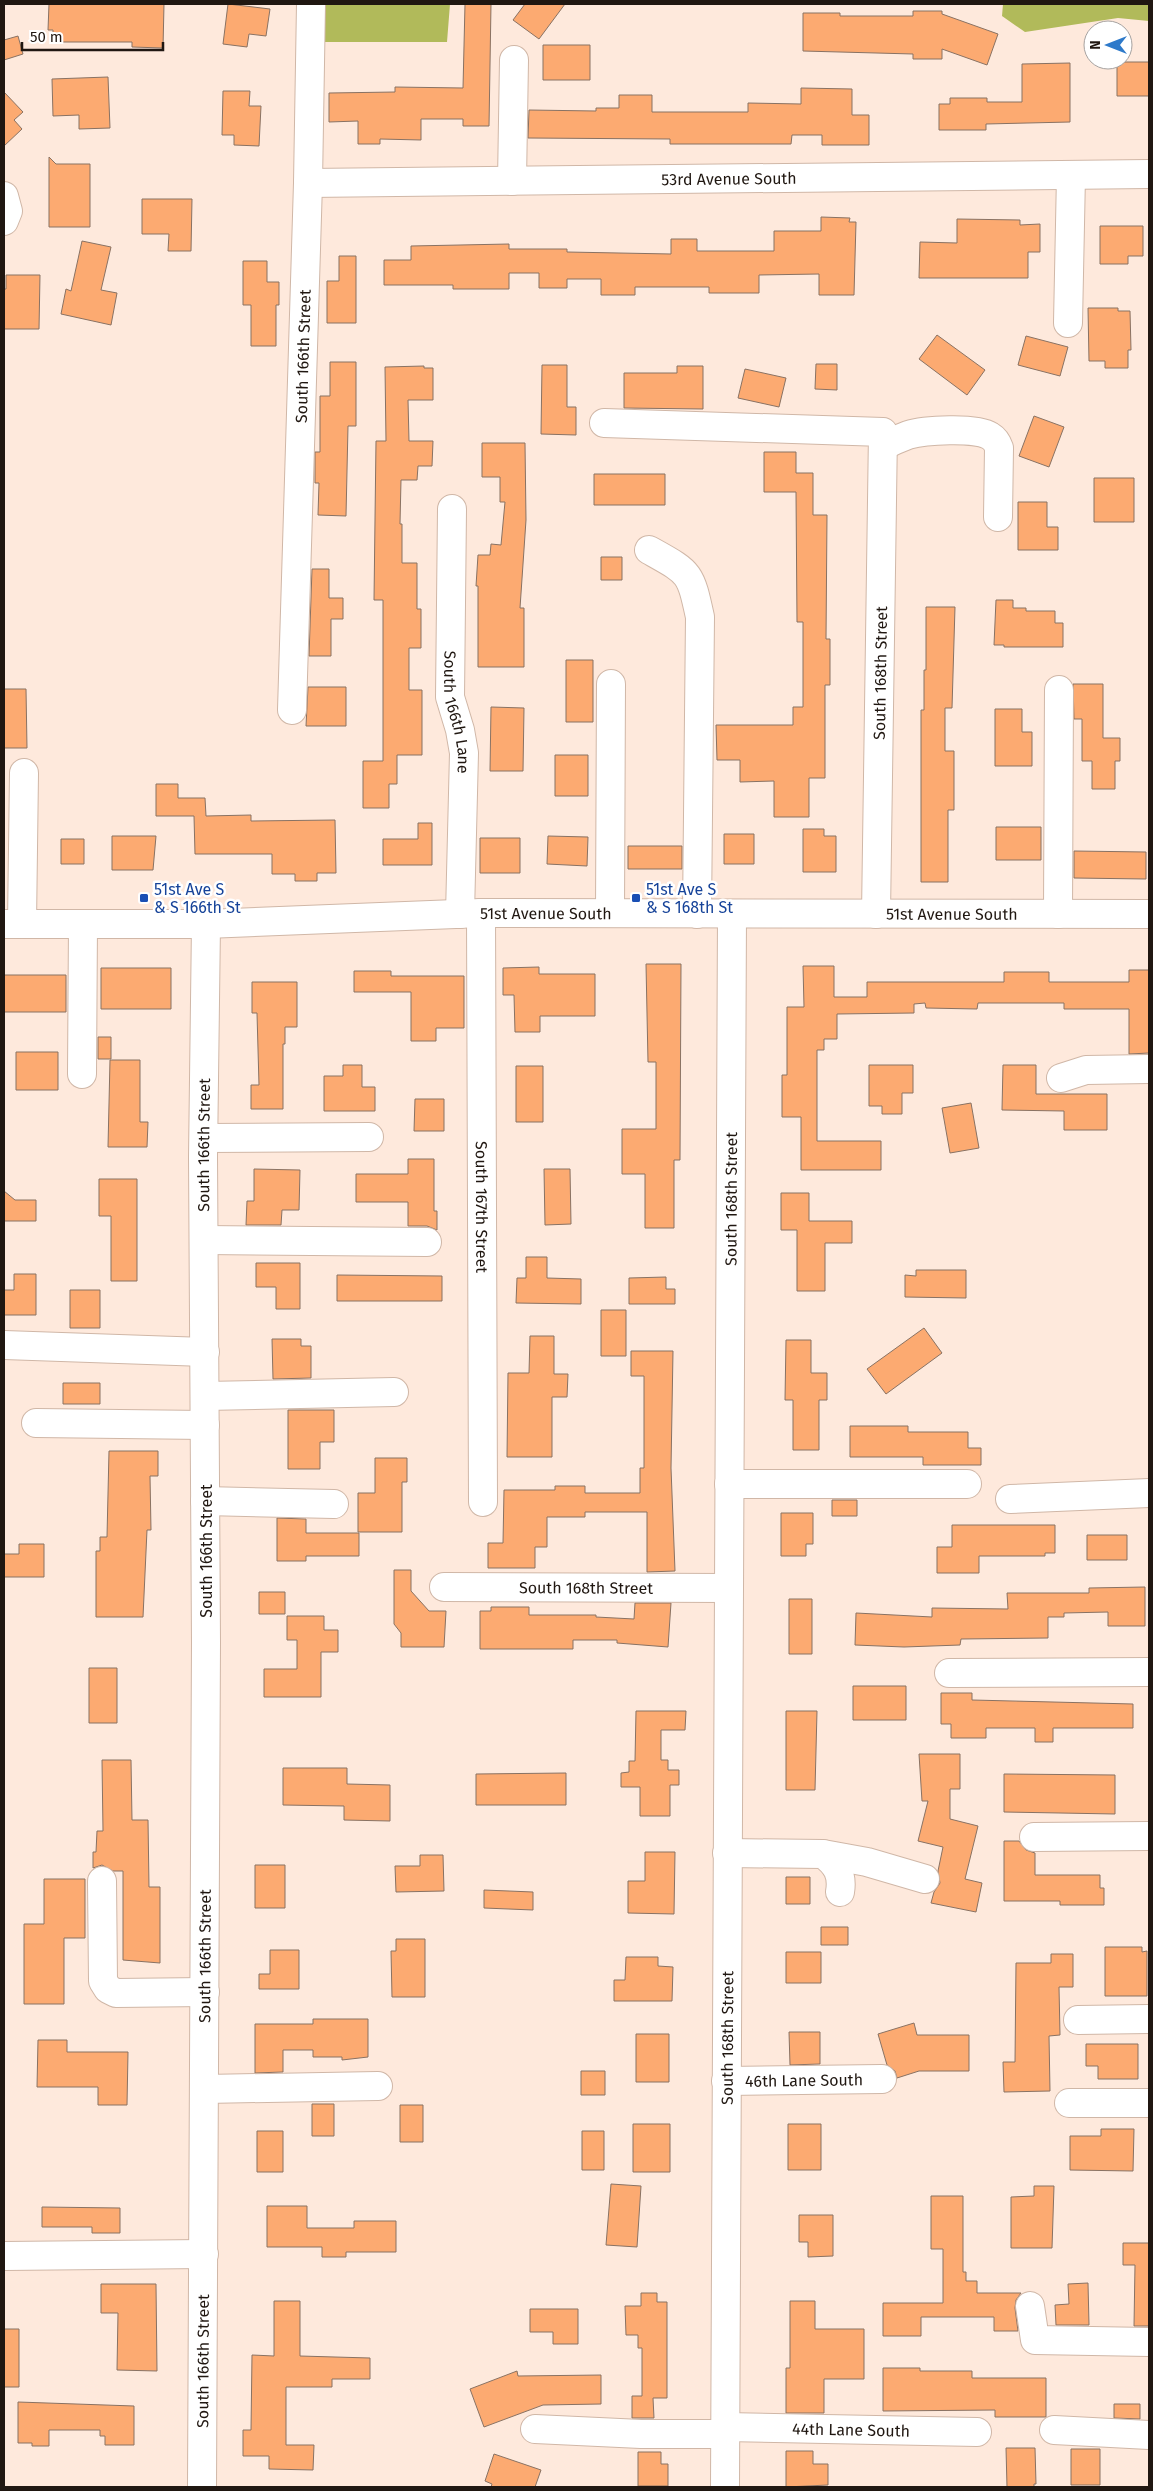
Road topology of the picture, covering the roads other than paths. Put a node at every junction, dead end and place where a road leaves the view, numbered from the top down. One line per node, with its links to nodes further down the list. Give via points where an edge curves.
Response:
1 (311, 4): 6 (street, South 166th Street)
2 (514, 60): 5 (street)
3 (1149, 174): 4 (street, 53rd Avenue South)
4 (1071, 176): 5 (street, 53rd Avenue South); 9 (street)
5 (512, 181): 6 (street, 53rd Avenue South)
6 (308, 183): 17 (street, South 166th Street)
7 (4, 196): 8 (street, via 8,211)
8 (4, 221)
9 (1068, 323)
10 (604, 423): 11 (street)
11 (883, 439): 13 (street, via 924,432 989,435 999,448); 23 (street, South 168th Street)
12 (452, 509): 20 (street, South 166th Lane, via 450,697 464,753)
13 (998, 517)
14 (649, 550): 21 (street, via 685,570 694,587 700,617)
15 (612, 684): 19 (street)
16 (1059, 690): 24 (street)
17 (292, 710)
18 (24, 773): 26 (street)
19 (610, 913): 20 (street, 51st Avenue South); 21 (street, 51st Avenue South)
20 (471, 914): 28 (street, 51st Avenue South); 47 (street, South 167th Street)
21 (697, 914): 22 (street, 51st Avenue South)
22 (732, 914): 23 (street, 51st Avenue South); 42 (street, South 168th Street)
23 (876, 914): 24 (street, 51st Avenue South)
24 (1058, 914): 25 (street, 51st Avenue South)
25 (1149, 914)
26 (13, 924): 27 (street, 51st Avenue South)
27 (83, 924): 28 (street, 51st Avenue South); 30 (street)
28 (206, 924): 33 (street, South 166th Street)
29 (1149, 1069): 31 (street, via 1086,1070)
30 (82, 1074)
31 (1061, 1078)
32 (369, 1137): 33 (street)
33 (205, 1138): 34 (street, South 166th Street)
34 (204, 1240): 35 (street); 37 (street, South 166th Street)
35 (427, 1242)
36 (4, 1345): 37 (street)
37 (205, 1352): 39 (street, South 166th Street)
38 (394, 1392): 39 (street)
39 (205, 1396): 41 (street, South 166th Street)
40 (36, 1423): 41 (street)
41 (205, 1425): 46 (street, South 166th Street)
42 (729, 1484): 43 (street); 50 (street, South 168th Street)
43 (967, 1484)
44 (1149, 1493): 45 (street)
45 (1010, 1499)
46 (205, 1500): 48 (street); 60 (street, South 166th Street)
47 (484, 1502)
48 (334, 1504)
49 (444, 1587): 50 (street, South 168th Street)
50 (728, 1588): 55 (street, South 168th Street)
51 (1149, 1672): 52 (street)
52 (949, 1673)
53 (1149, 1836): 54 (street)
54 (1034, 1837)
55 (727, 1853): 56 (street); 64 (street, South 168th Street)
56 (823, 1854): 57 (street, via 867,1862); 59 (street, via 833,1861 838,1870)
57 (926, 1880)
58 (102, 1881): 60 (street, via 103,1981 108,1989 116,1993)
59 (840, 1892)
60 (205, 1992): 66 (street, South 166th Street)
61 (1149, 2019): 62 (street)
62 (1078, 2020)
63 (882, 2079): 64 (street, 46th Lane South)
64 (726, 2081): 75 (street, South 168th Street)
65 (378, 2086): 66 (street)
66 (205, 2089): 69 (street, South 166th Street)
67 (1069, 2103): 68 (street)
68 (1149, 2103)
69 (204, 2254): 70 (street); 78 (street, South 166th Street)
70 (4, 2256)
71 (1030, 2306): 72 (street, via 1035,2340)
72 (1149, 2342)
73 (534, 2429): 75 (street, 44th Lane South, via 641,2434)
74 (1054, 2430): 77 (street)
75 (725, 2431): 76 (street, 44th Lane South); 79 (street, South 168th Street)
76 (977, 2432)
77 (1149, 2435)
78 (202, 2487)
79 (725, 2487)

